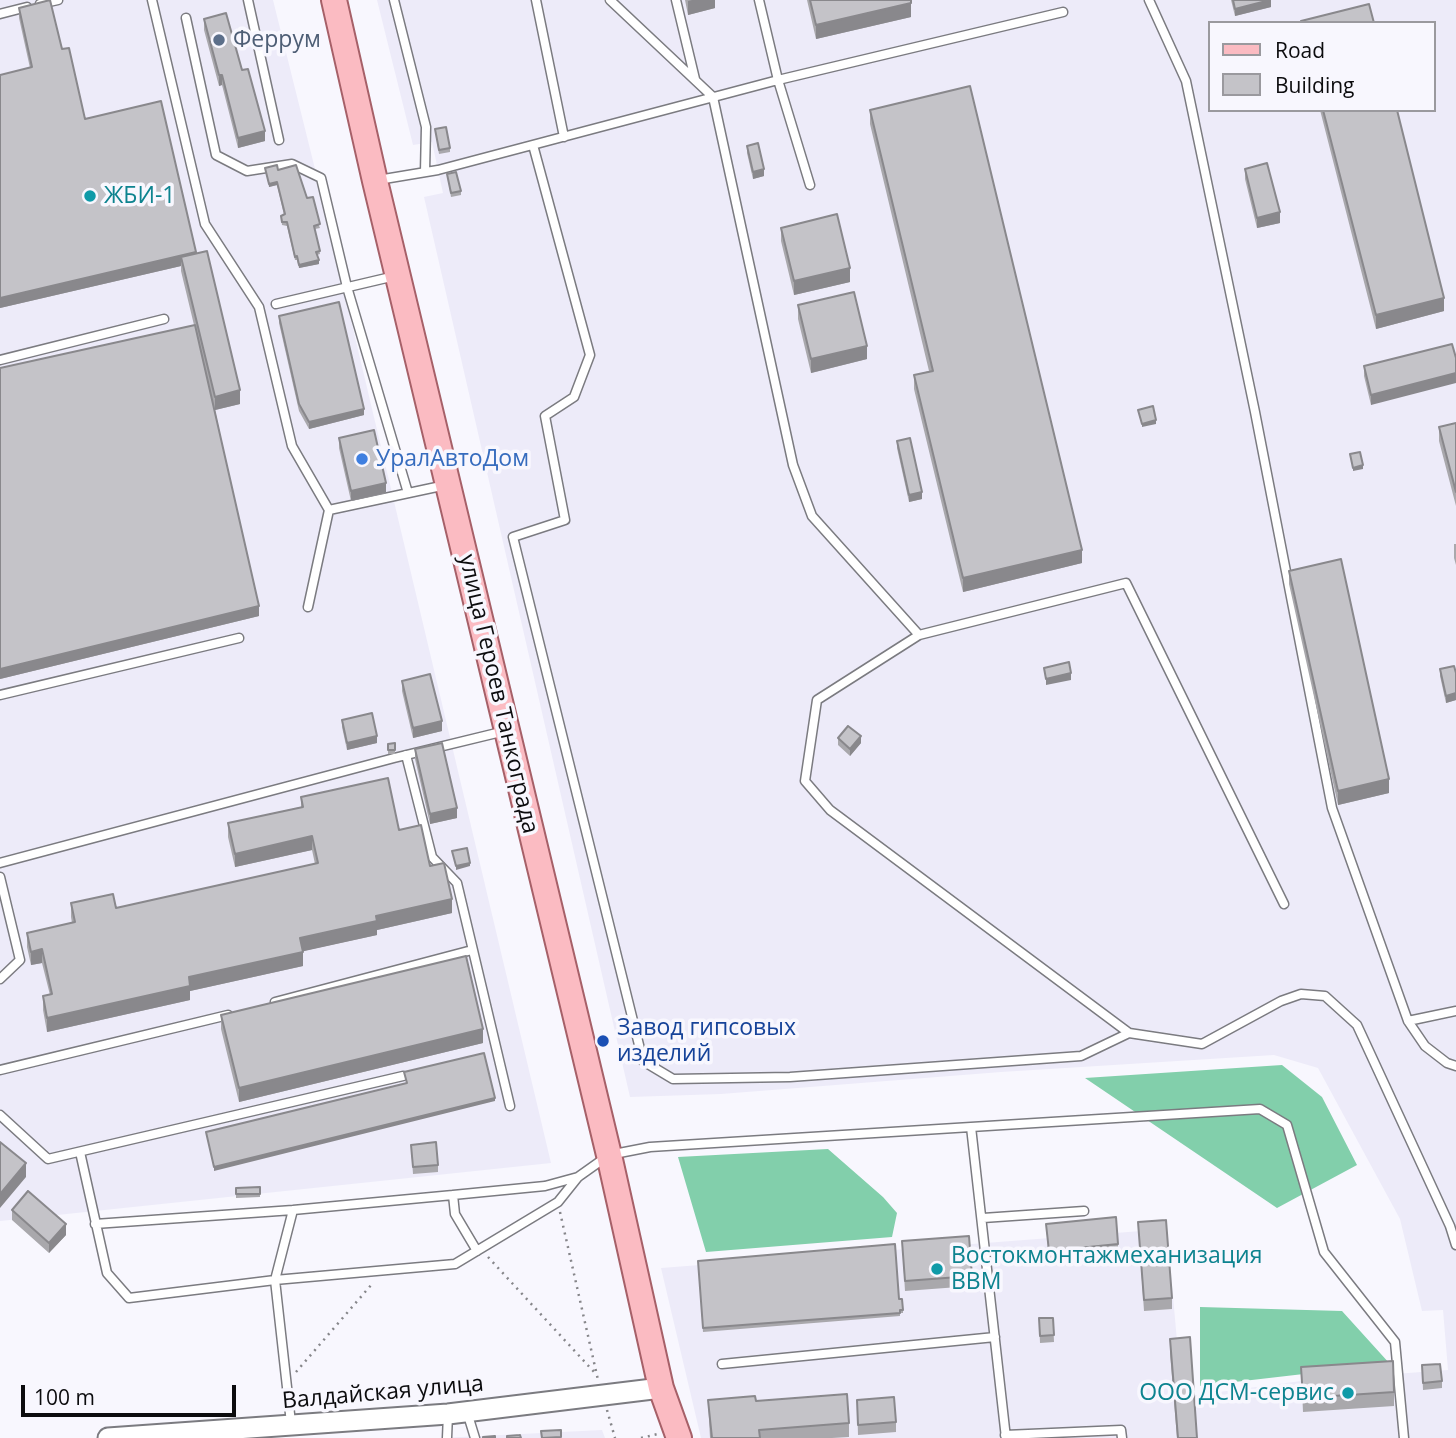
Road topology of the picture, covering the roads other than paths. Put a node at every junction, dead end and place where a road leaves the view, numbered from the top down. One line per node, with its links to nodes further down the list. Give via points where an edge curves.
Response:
1 (58, 0): 12 (lane)
2 (152, 0): 30 (lane, via 205,223 259,307 292,446)
3 (248, 0): 18 (lane)
4 (334, 0): 21 (main road, улица Героев Танкограда)
5 (394, 0): 20 (lane, via 426,127)
6 (536, 0): 17 (lane)
7 (610, 0): 15 (lane)
8 (676, 0): 15 (lane)
9 (758, 0): 14 (lane)
10 (1149, 0): 45 (lane, via 1186,81 1332,808)
11 (1063, 12): 14 (lane)
12 (0, 14)
13 (186, 18): 24 (lane, via 216,155 247,171 292,164 321,178)
14 (778, 80): 16 (lane); 22 (lane)
15 (696, 81): 16 (lane)
16 (713, 97): 17 (lane); 32 (lane, via 793,465 812,516)
17 (564, 136): 19 (lane)
18 (279, 140)
19 (533, 145): 20 (lane); 46 (lane, via 590,355 574,397 545,416 565,520 513,537 643,1061 673,1079 790,1077 1081,1056)
20 (425, 172): 21 (lane)
21 (375, 181): 23 (main road, улица Героев Танкограда)
22 (810, 185)
23 (398, 275): 24 (lane); 28 (main road, улица Героев Танкограда)
24 (346, 287): 25 (lane); 29 (lane)
25 (275, 304)
26 (164, 319): 27 (lane)
27 (0, 360)
28 (448, 484): 29 (lane); 35 (main road, улица Героев Танкограда)
29 (408, 493): 30 (lane)
30 (329, 510): 31 (lane)
31 (308, 607)
32 (919, 635): 39 (lane, via 1126,583); 46 (lane, via 817,700 805,781 830,810)
33 (239, 638): 34 (lane)
34 (0, 695)
35 (507, 730): 36 (lane); 54 (main road, улица Героев Танкограда)
36 (406, 755): 37 (lane); 40 (lane, via 432,857 457,883)
37 (0, 863)
38 (0, 877): 41 (lane, via 20,960)
39 (1284, 904)
40 (472, 950): 42 (lane); 50 (lane)
41 (0, 979)
42 (266, 1005)
43 (1456, 1011): 45 (lane)
44 (240, 1012): 48 (lane)
45 (1408, 1021): 47 (lane, via 1425,1046)
46 (1129, 1032): 61 (lane, via 1202,1044 1281,1001 1301,994 1325,996 1357,1025)
47 (1456, 1066)
48 (0, 1070)
49 (403, 1076): 53 (lane)
50 (510, 1106)
51 (0, 1115): 53 (lane, via 48,1159)
52 (971, 1127): 54 (lane, via 650,1147); 59 (lane); 76 (lane, via 1260,1109 1287,1125 1324,1252 1395,1342)
53 (80, 1152): 60 (lane)
54 (609, 1155): 55 (lane); 66 (main road, улица Героев Танкограда)
55 (578, 1177): 56 (lane, via 545,1186); 62 (lane, via 558,1202)
56 (453, 1195): 57 (lane); 62 (lane, via 455,1214)
57 (293, 1210): 60 (lane); 63 (lane)
58 (1084, 1211): 59 (lane)
59 (983, 1218): 64 (lane)
60 (95, 1224): 63 (lane, via 107,1273 129,1298)
61 (1456, 1245)
62 (479, 1250): 63 (lane, via 455,1264)
63 (275, 1280): 68 (lane)
64 (995, 1337): 65 (lane); 69 (lane)
65 (722, 1364)
66 (661, 1388): 67 (street, Валдайская улица); 73 (main road, улица Героев Танкограда); 74 (main road, улица Героев Танкограда)
67 (458, 1413): 68 (street, Валдайская улица); 71 (lane); 72 (lane)
68 (291, 1426): 70 (street, Валдайская улица)
69 (1006, 1436): 75 (lane, via 1121,1430)
70 (107, 1438)
71 (447, 1438)
72 (475, 1438)
73 (662, 1438)
74 (679, 1438)
75 (1122, 1438)
76 (1404, 1438)

